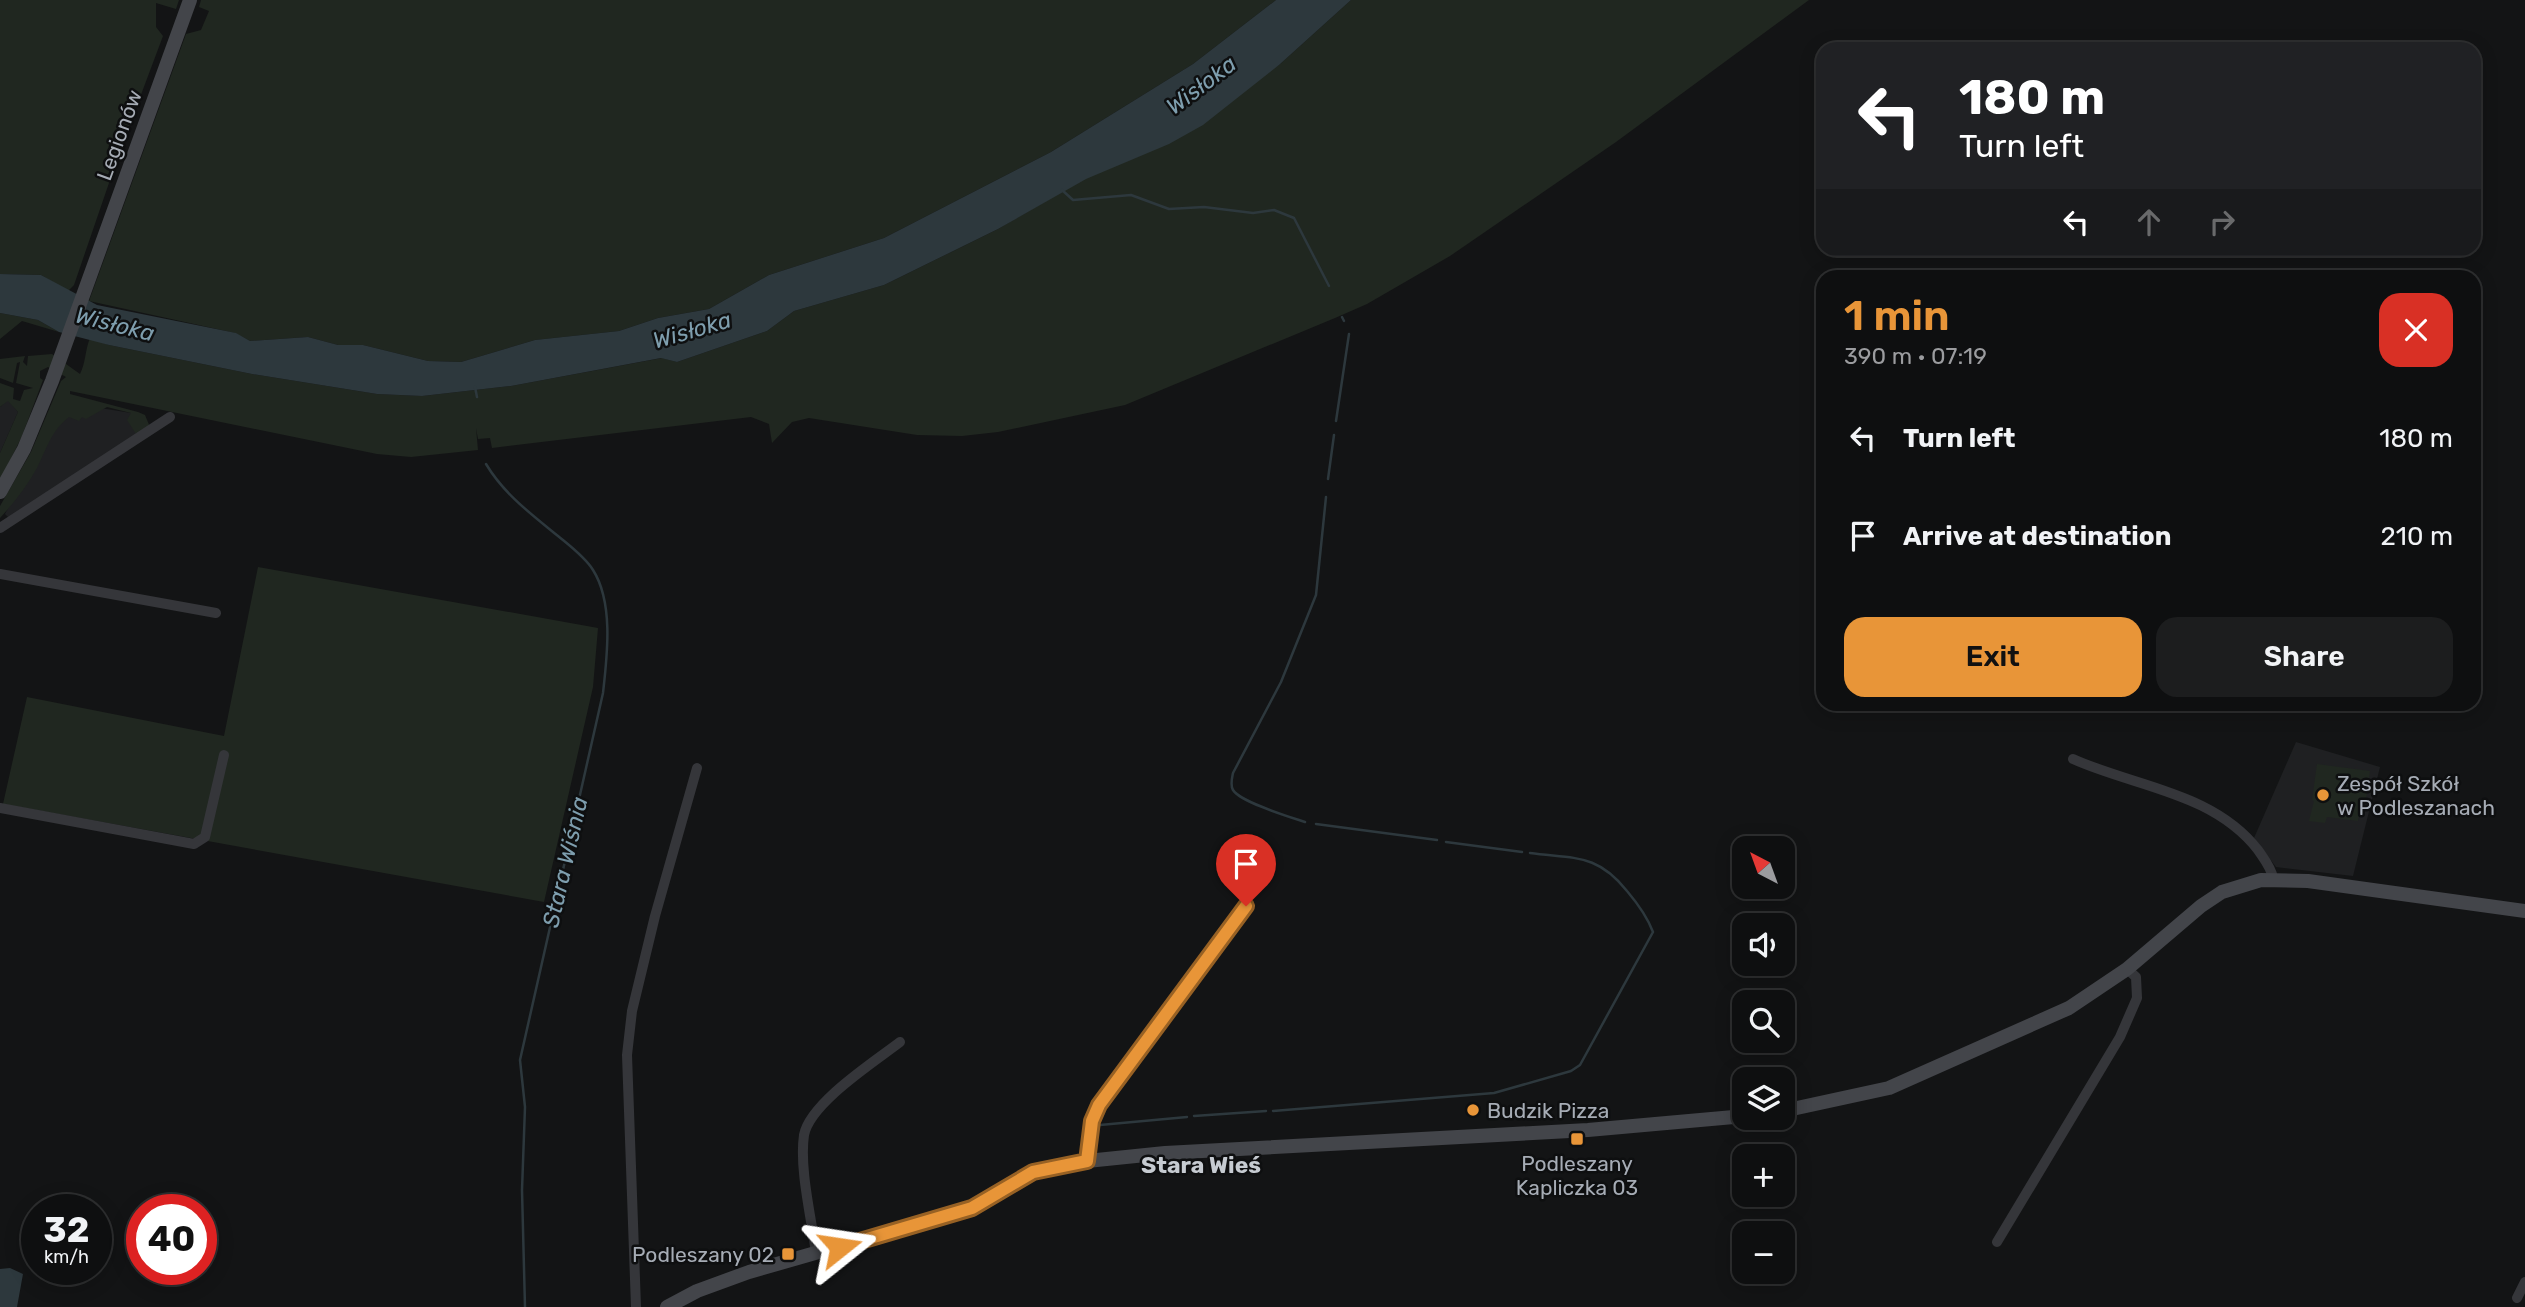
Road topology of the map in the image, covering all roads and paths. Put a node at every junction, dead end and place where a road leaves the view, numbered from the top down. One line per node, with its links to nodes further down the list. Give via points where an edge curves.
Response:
1 (190, 0): 3 (street, Legionów, via 52,381)
2 (170, 418): 4 (street)
3 (0, 492)
4 (0, 528)
5 (0, 574): 6 (street)
6 (216, 612)
7 (224, 755): 10 (street, via 205,837 198,843)
8 (2073, 759): 11 (street, via 2101,772 2157,786 2222,818 2249,839)
9 (697, 768): 23 (street, via 655,916 632,1011 627,1055)
10 (0, 808)
11 (2273, 878): 13 (street); 14 (street, via 2222,892)
12 (1246, 906): 18 (street, via 1099,1105)
13 (2525, 911)
14 (2127, 969): 16 (street, via 2069,1008 1889,1088); 19 (street, via 2136,977 2137,999 2120,1037)
15 (900, 1042): 20 (street, via 818,1109 804,1134)
16 (1795, 1108)
17 (1732, 1117): 18 (street, via 1581,1131)
18 (1087, 1161): 20 (street, via 1033,1172 972,1208)
19 (1997, 1242)
20 (816, 1254): 24 (street, via 723,1281)
21 (2525, 1282): 22 (street)
22 (2517, 1298)
23 (636, 1307)
24 (667, 1307)

